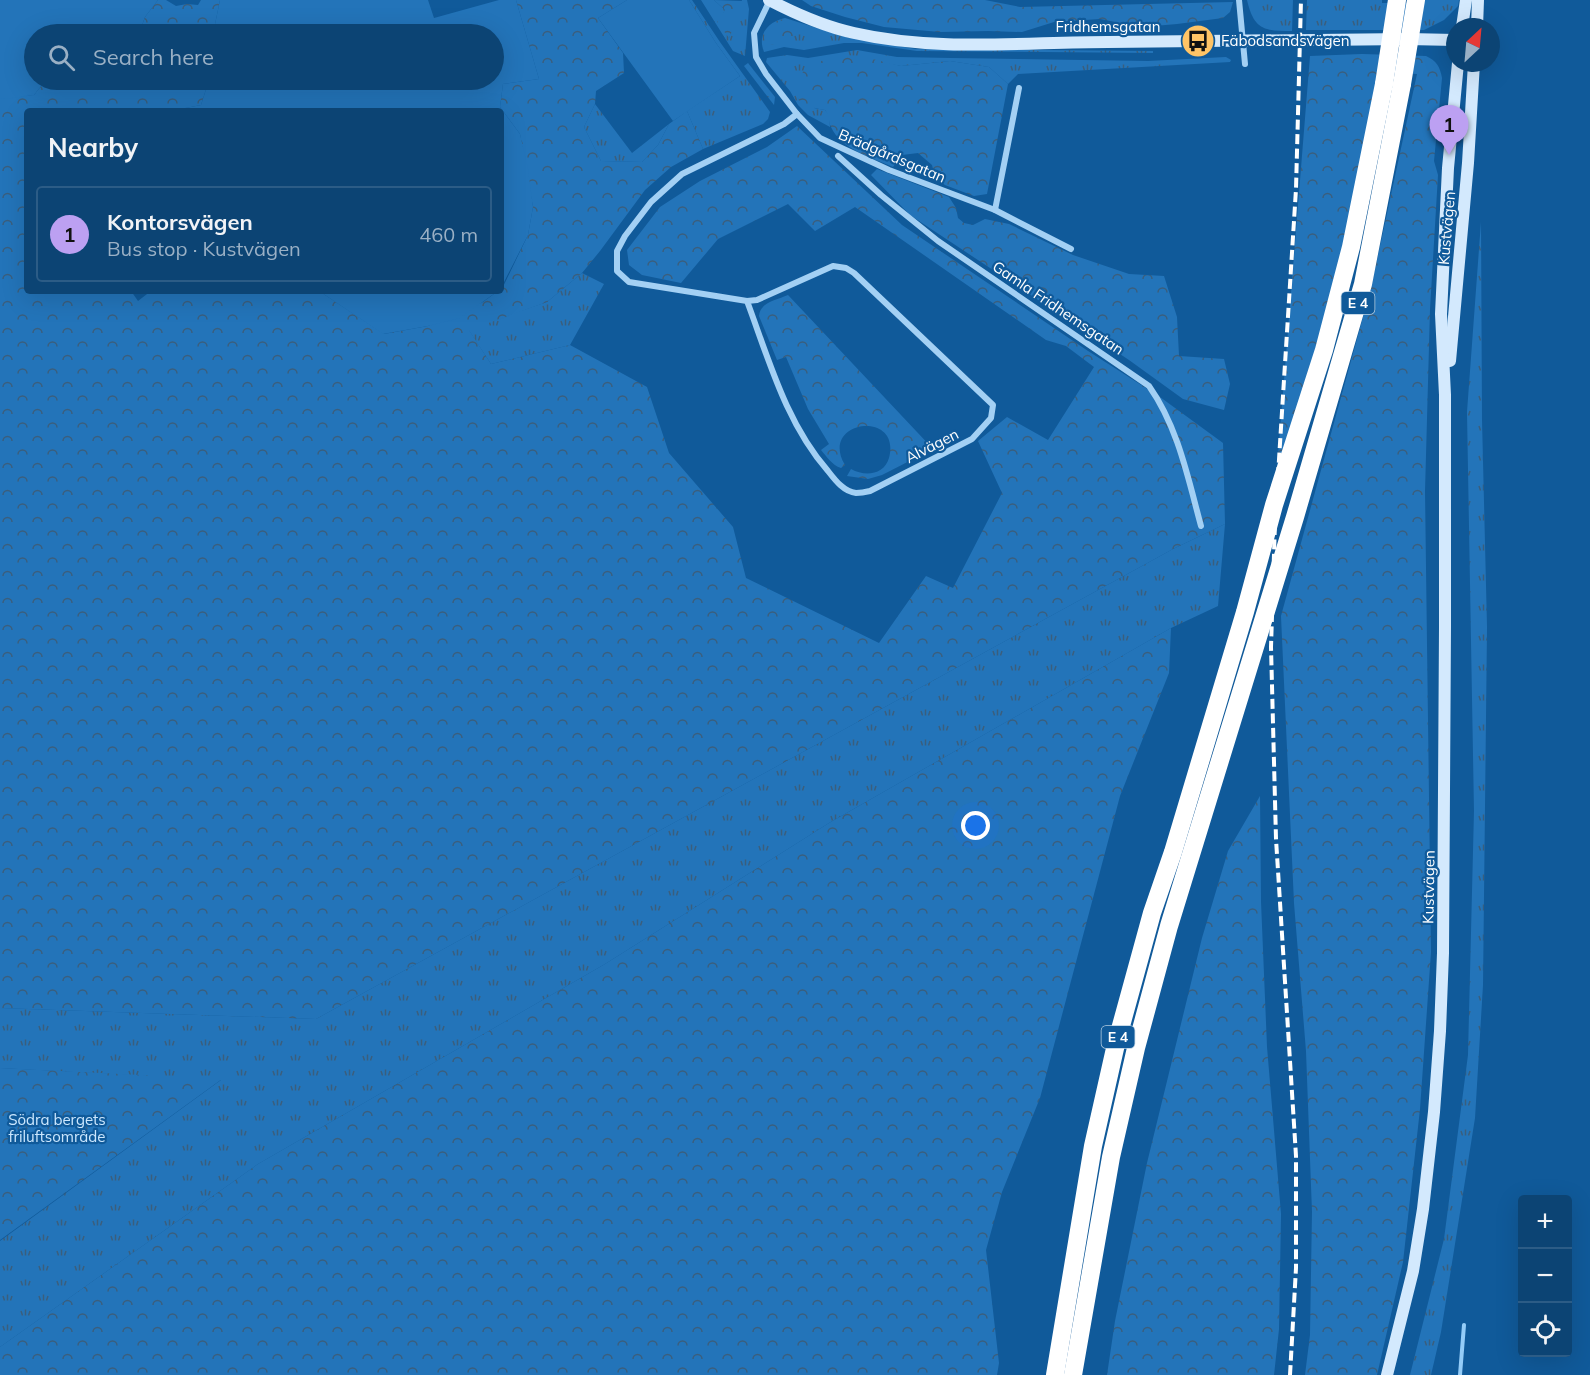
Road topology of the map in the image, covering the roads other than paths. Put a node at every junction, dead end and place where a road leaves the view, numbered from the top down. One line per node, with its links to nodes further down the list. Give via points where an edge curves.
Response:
1 (769, 0): 9 (main road, Fridhemsgatan, via 852,33 913,42 954,45); 15 (street, Brädgårdsgatan, via 754,33 754,52)
2 (1239, 0): 9 (street)
3 (1397, 0): 22 (highway, E 4, bridge, via 1351,247 1324,350 1274,505 1116,1044 1093,1146)
4 (1416, 0): 23 (highway, E 4, bridge, via 1363,284 1136,1048 1111,1157)
5 (1466, 0): 7 (main road)
6 (1478, 0): 8 (main road)
7 (1463, 18)
8 (1477, 18)
9 (1244, 40): 10 (main road, Fridhemsgatan); 11 (street)
10 (1446, 40)
11 (1245, 63)
12 (1457, 72): 20 (main road, Kustvägen, via 1443,245)
13 (1473, 72): 20 (main road, Kustvägen)
14 (1019, 88): 17 (street)
15 (797, 114): 17 (street, Brädgårdsgatan, via 828,142); 19 (street, Alvägen, via 682,174 651,202 617,251 617,271 629,282)
16 (838, 156): 21 (street, Gamla Fridhemsgatan, via 931,235 1149,386 1173,430)
17 (995, 210): 18 (street, Brädgårdsgatan)
18 (1071, 249)
19 (747, 301): 19 (street, Alvägen, via 802,438 845,489 856,493 870,491 972,439 991,418 993,405 846,268 833,266)
20 (1445, 395): 24 (main road, Kustvägen, via 1445,795 1440,1031 1423,1209 1413,1271)
21 (1201, 526)
22 (1055, 1375)
23 (1073, 1375)
24 (1387, 1375)

